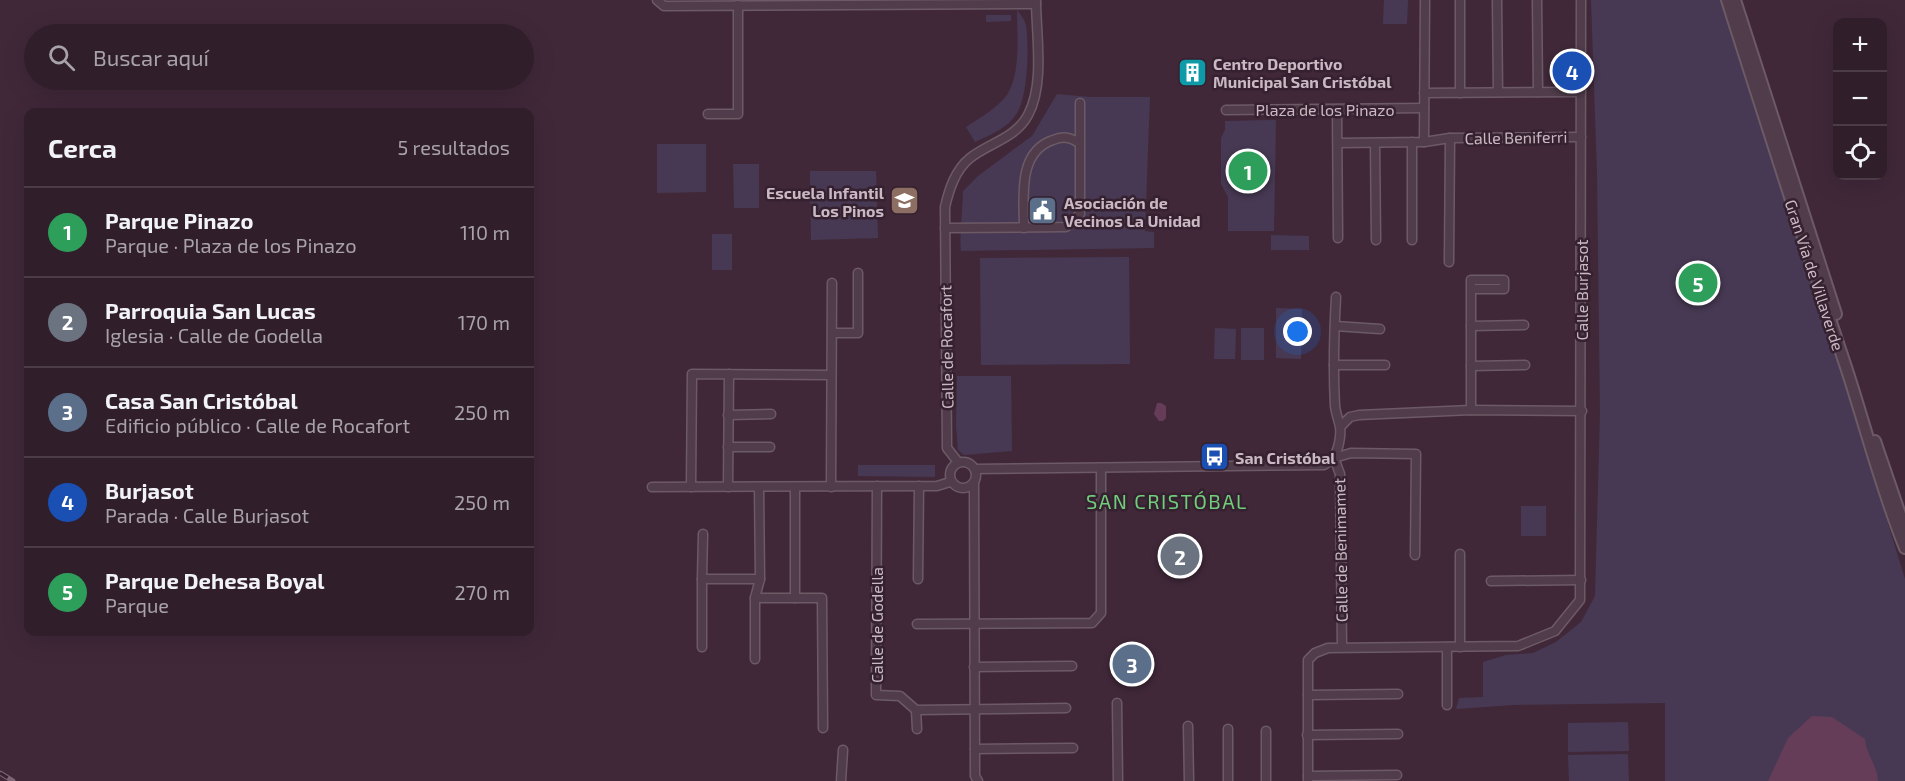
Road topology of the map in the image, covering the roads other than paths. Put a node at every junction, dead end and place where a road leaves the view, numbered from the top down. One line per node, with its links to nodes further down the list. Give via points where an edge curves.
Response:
1 (657, 0): 11 (street, via 664,6)
2 (1425, 0): 14 (street)
3 (1460, 0): 15 (street)
4 (1497, 0): 16 (street)
5 (1537, 0): 12 (street)
6 (1581, 0): 13 (street, Calle Burjasot)
7 (1727, 0): 71 (street, Gran Vía de Villaverde, via 1875,467)
8 (1735, 0): 71 (street, Gran Vía de Villaverde)
9 (880, 2): 10 (street); 11 (street)
10 (1036, 2): 29 (street, Calle de Rocafort, via 1038,73 1029,114 1008,136 969,159 956,174 945,207)
11 (738, 5): 21 (street, via 738,114)
12 (1538, 92): 13 (street); 16 (street)
13 (1581, 92): 22 (street, Calle Burjasot)
14 (1424, 93): 15 (street); 18 (street)
15 (1460, 93): 16 (street)
16 (1498, 93)
17 (1080, 103): 26 (street)
18 (1424, 108): 20 (street, Plaza de los Pinazo); 25 (street)
19 (1226, 110): 20 (street, Plaza de los Pinazo)
20 (1337, 110): 27 (street)
21 (708, 114)
22 (1581, 136): 23 (street, Calle Beniferri); 51 (street, Calle Burjasot)
23 (1450, 138): 25 (street, Calle Beniferri); 34 (street, Calle Beniferri)
24 (1412, 142): 25 (street, Calle Beniferri); 28 (street, Calle Beniferri); 33 (street)
25 (1424, 142)
26 (1079, 143): 30 (street, via 1059,138 1037,149 1028,163 1024,182); 30 (street, via 1080,214 1066,227)
27 (1338, 143): 28 (street, Calle Beniferri); 31 (street)
28 (1376, 143): 32 (street)
29 (945, 228): 30 (street); 58 (street, Calle de Rocafort, via 947,448)
30 (1024, 228)
31 (1338, 238)
32 (1376, 240)
33 (1412, 240)
34 (1449, 262)
35 (858, 273): 43 (street, via 858,333)
36 (832, 283): 43 (street)
37 (1471, 289): 40 (street)
38 (1336, 297): 39 (street)
39 (1335, 326): 42 (street); 44 (street)
40 (1471, 326): 41 (street); 47 (street)
41 (1524, 326)
42 (1380, 329)
43 (832, 333): 49 (street)
44 (1334, 365): 45 (street); 54 (street, via 1335,410)
45 (1385, 365)
46 (1525, 365): 47 (street)
47 (1471, 366): 50 (street)
48 (729, 374): 49 (street); 53 (street); 66 (street, via 692,374)
49 (831, 375): 70 (street)
50 (1471, 410): 51 (street); 54 (street, via 1359,415)
51 (1582, 411): 79 (street, Calle Burjasot)
52 (771, 414): 53 (street)
53 (728, 415): 55 (street)
54 (1341, 426): 57 (street)
55 (728, 447): 56 (street); 67 (street)
56 (770, 447)
57 (1334, 458): 59 (street, via 1324,465 1305,466); 75 (street, Calle de Benimamet, via 1351,453 1416,454); 86 (street, Calle de Benimamet, via 1340,474)
58 (958, 462): 60 (street, via 971,464); 61 (street, via 951,467)
59 (1101, 468): 60 (street); 84 (street, via 1101,613 1092,623)
60 (975, 469): 62 (street)
61 (950, 482): 62 (street, via 963,488); 64 (street)
62 (974, 483): 84 (street)
63 (877, 486): 64 (street); 70 (street); 98 (street, Calle de Godella, via 876,695 900,696)
64 (919, 486): 78 (street)
65 (652, 487): 66 (street)
66 (691, 487): 67 (street)
67 (728, 487): 68 (street)
68 (759, 487): 69 (street); 77 (street)
69 (795, 487): 70 (street); 82 (street)
70 (831, 487)
71 (1902, 532): 73 (street, Gran Vía de Villaverde)
72 (703, 534): 76 (street)
73 (1905, 548)
74 (1460, 554): 88 (street)
75 (1415, 555)
76 (702, 579): 77 (street); 85 (street)
77 (760, 579): 81 (street)
78 (918, 579)
79 (1581, 580): 80 (street); 88 (street, Calle Burjasot, via 1580,600 1555,631 1518,646)
80 (1491, 581)
81 (755, 598): 82 (street); 89 (street)
82 (795, 598): 100 (street, via 822,598)
83 (916, 624): 84 (street)
84 (974, 624): 91 (street)
85 (702, 647)
86 (1342, 647): 87 (street, Calle Burjasot); 93 (street, via 1323,649 1308,660)
87 (1447, 647): 88 (street, Calle Burjasot); 95 (street)
88 (1460, 647)
89 (755, 659)
90 (1072, 666): 91 (street)
91 (974, 667): 97 (street)
92 (1398, 694): 93 (street)
93 (1308, 695): 105 (street)
94 (1117, 703): 113 (street)
95 (1447, 705)
96 (1066, 708): 97 (street)
97 (975, 709): 98 (street); 107 (street)
98 (916, 710): 101 (street)
99 (1188, 726): 114 (street)
100 (823, 728)
101 (917, 729)
102 (1228, 729): 115 (street)
103 (1266, 731): 116 (street)
104 (1398, 734): 105 (street)
105 (1307, 735): 110 (street)
106 (1073, 748): 107 (street)
107 (975, 749): 112 (street)
108 (843, 750): 111 (street)
109 (1397, 775): 110 (street)
110 (1308, 778)
111 (841, 781)
112 (978, 781)
113 (1118, 781)
114 (1189, 781)
115 (1228, 781)
116 (1266, 781)

